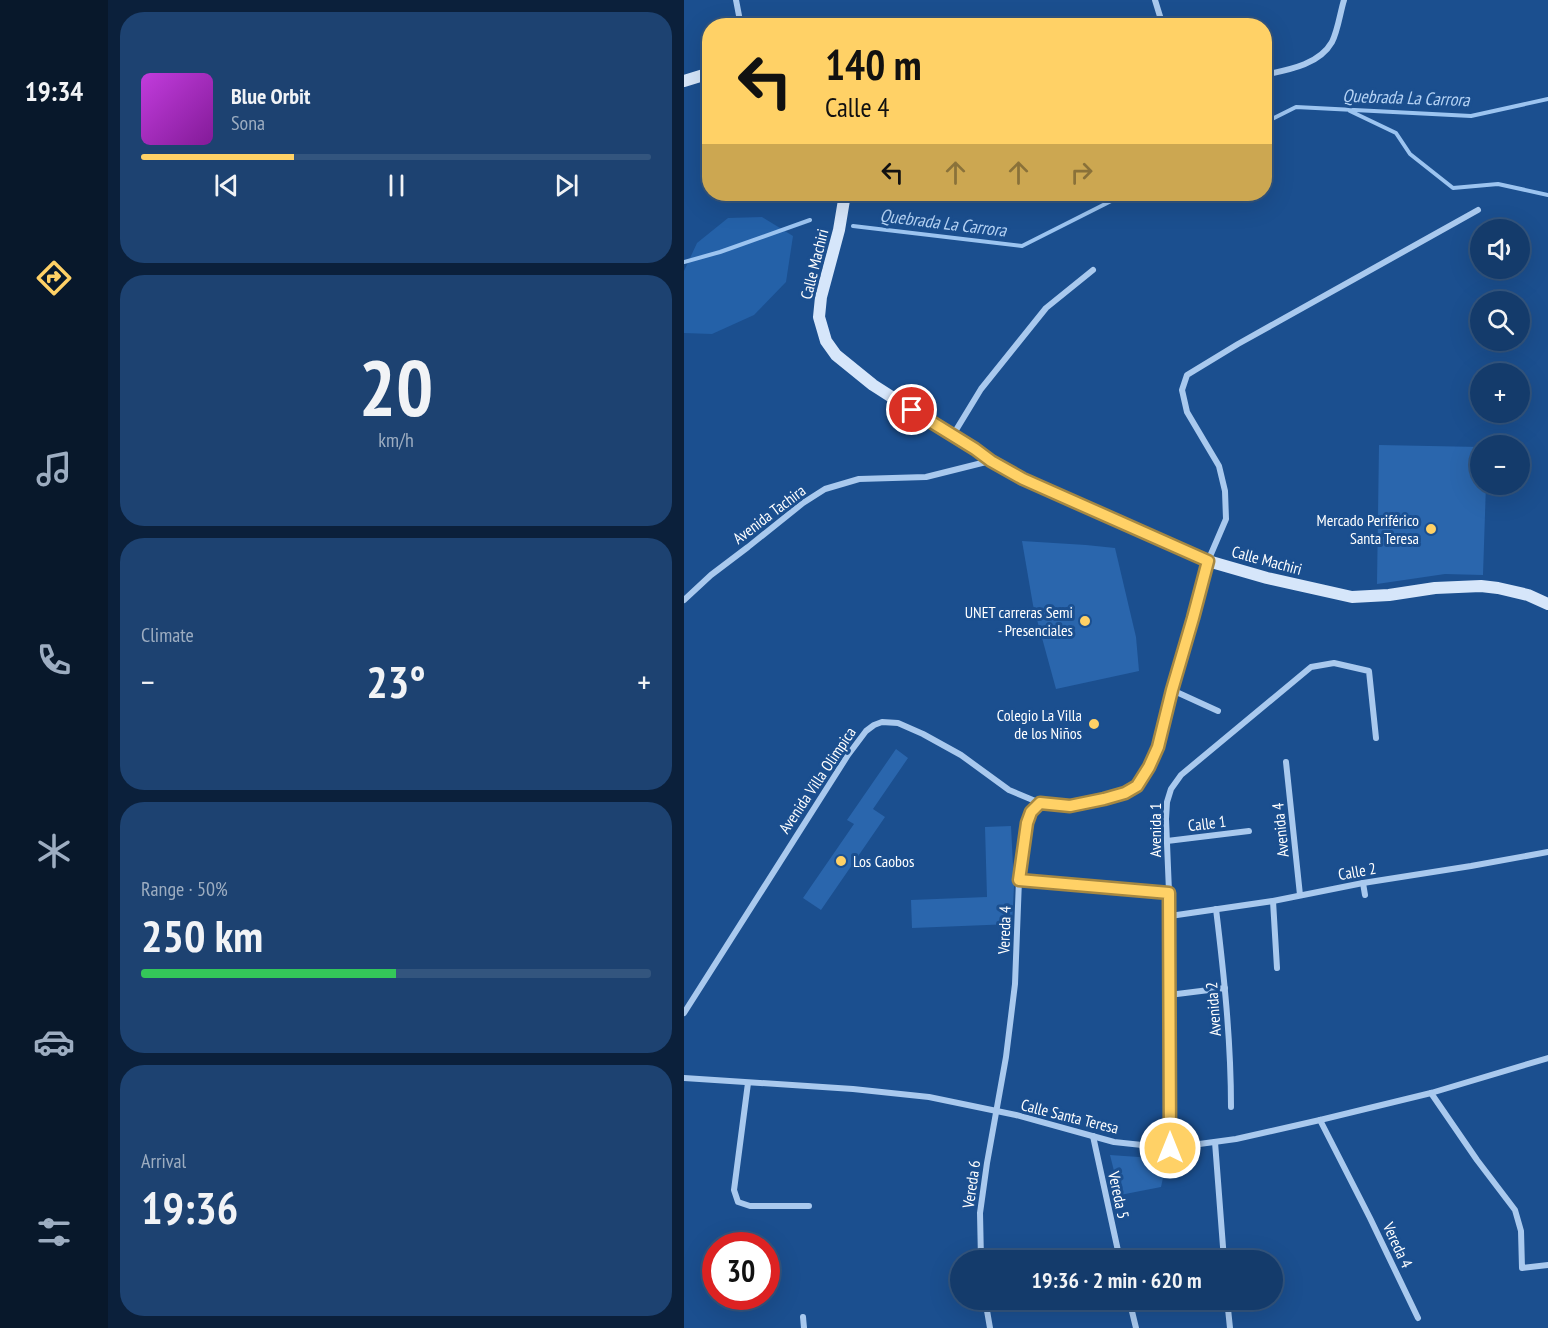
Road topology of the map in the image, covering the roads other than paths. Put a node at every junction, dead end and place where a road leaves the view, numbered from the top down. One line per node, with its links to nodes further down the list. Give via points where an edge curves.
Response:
1 (736, 0): 4 (street)
2 (1155, 0): 5 (street)
3 (1344, 0): 6 (street, via 1332,41 1322,54 1308,63)
4 (739, 18)
5 (1161, 18)
6 (1272, 73)
7 (702, 75): 8 (street)
8 (684, 81)
9 (843, 201): 12 (street, Calle Machiri, via 821,297 819,317 826,341 836,355 873,385)
10 (1478, 210): 14 (street, via 1187,375 1182,390 1187,412 1219,466 1225,491 1226,519)
11 (1093, 270): 12 (street, via 1040,315 981,389)
12 (953, 435): 13 (street, Calle Machiri)
13 (991, 461): 14 (street, Calle Machiri); 15 (street, Avenida Tachira, via 926,477 859,479 825,489 711,574)
14 (1208, 561): 16 (street, Calle Machiri, via 1352,597 1481,586 1528,594); 17 (street)
15 (684, 600)
16 (1548, 604)
17 (1172, 690): 18 (street); 21 (street, via 1158,747 1137,786 1125,793 1070,806)
18 (1218, 711)
19 (1376, 738): 23 (street, Avenida 1, via 1368,671 1334,663 1311,667 1181,776 1167,801)
20 (1286, 762): 28 (street, Avenida 4)
21 (1040, 803): 25 (street, Vereda 4, via 1027,823); 36 (street, Avenida Villa Olimpica, via 1009,790 961,755 923,734 898,723 874,725 848,755)
22 (1249, 831): 23 (street, Calle 1)
23 (1167, 841): 27 (street, Avenida 1)
24 (1548, 852): 26 (street, Calle 2)
25 (1019, 880): 27 (street); 42 (street, Vereda 4, via 1015,984)
26 (1363, 883): 28 (street, Calle 2); 29 (street)
27 (1169, 893): 32 (street, Avenida 1)
28 (1300, 895): 30 (street, Calle 2)
29 (1365, 895)
30 (1273, 901): 31 (street, Calle 2); 33 (street)
31 (1216, 909): 32 (street, Calle 2); 34 (street, Avenida 2)
32 (1170, 916): 35 (street, Avenida 1)
33 (1277, 968)
34 (1226, 987): 35 (street); 41 (street, Avenida 2)
35 (1169, 995): 46 (street, Avenida 1)
36 (684, 1013)
37 (1548, 1058): 40 (street, Calle Santa Teresa)
38 (684, 1078): 39 (street, Calle Santa Teresa)
39 (748, 1083): 42 (street, Calle Santa Teresa, via 929,1097); 47 (street, via 734,1190 738,1202 750,1206)
40 (1431, 1093): 43 (street, Calle Santa Teresa); 51 (street, via 1515,1210 1521,1232 1522,1268)
41 (1231, 1107)
42 (996, 1112): 44 (street, Calle Santa Teresa); 48 (street, Vereda 6, via 980,1213)
43 (1320, 1120): 45 (street, Calle Santa Teresa); 56 (street, Vereda 4)
44 (1093, 1136): 46 (street, Calle Santa Teresa); 49 (street, Vereda 5)
45 (1215, 1142): 46 (street, Calle Santa Teresa); 50 (street)
46 (1170, 1148)
47 (809, 1206)
48 (981, 1250)
49 (1118, 1250)
50 (1223, 1250)
51 (1548, 1265)
52 (987, 1310): 58 (street)
53 (1132, 1310): 59 (street)
54 (1228, 1310): 60 (street)
55 (803, 1317): 57 (street)
56 (1418, 1318)
57 (804, 1328)
58 (990, 1328)
59 (1136, 1328)
60 (1230, 1328)

